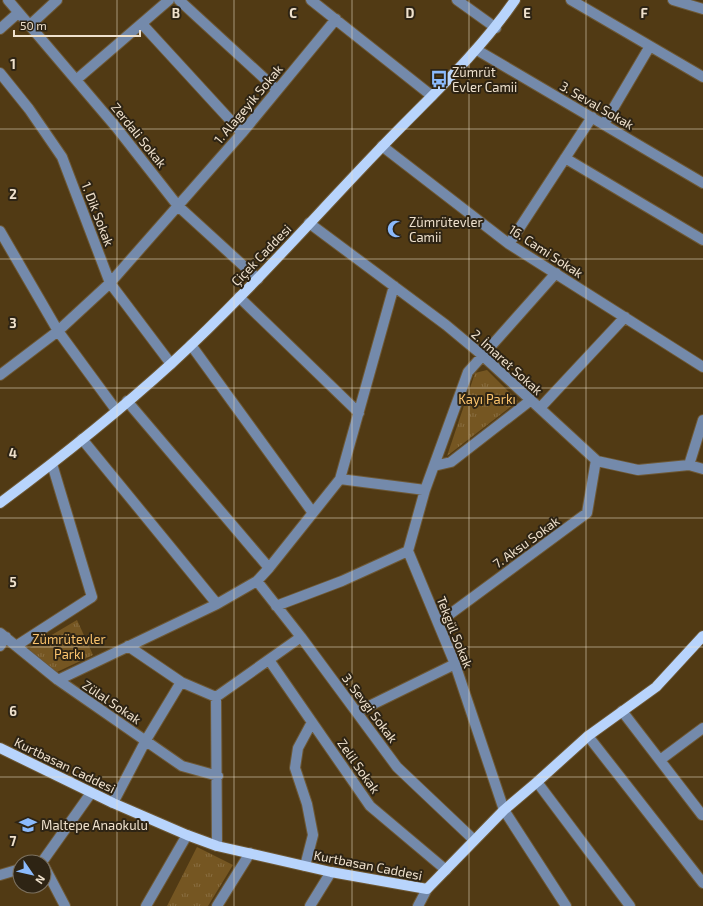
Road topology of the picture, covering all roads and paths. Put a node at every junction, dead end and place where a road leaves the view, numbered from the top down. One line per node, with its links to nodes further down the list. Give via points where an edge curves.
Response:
1 (8, 0): 11 (street, Zerdali Sokak)
2 (57, 0): 14 (street)
3 (169, 0): 13 (street)
4 (179, 0): 22 (street)
5 (311, 0): 12 (street)
6 (458, 0): 15 (street)
7 (515, 0): 15 (main road, Çiçek Caddesi)
8 (571, 0): 17 (street)
9 (675, 0): 10 (street)
10 (703, 9)
11 (18, 13): 14 (street, Zerdali Sokak); 16 (street)
12 (336, 18): 22 (street, 1. Alageyik Sokak); 23 (street)
13 (142, 24): 21 (street); 26 (street)
14 (30, 25): 21 (street, Zerdali Sokak)
15 (496, 28): 18 (main road, Çiçek Caddesi)
16 (0, 29)
17 (650, 46): 20 (street); 25 (street)
18 (477, 50): 23 (main road, Çiçek Caddesi); 24 (street, 3. Seval Sokak)
19 (0, 73): 37 (street, 1. Dik Sokak, via 62,157)
20 (703, 77)
21 (76, 80): 30 (street, Zerdali Sokak)
22 (277, 90): 26 (street, 1. Alageyik Sokak)
23 (432, 96): 27 (main road, Çiçek Caddesi)
24 (592, 117): 25 (street, 3. Seval Sokak); 28 (street)
25 (604, 124): 29 (street, 3. Seval Sokak)
26 (242, 133): 30 (street, 1. Alageyik Sokak)
27 (382, 146): 31 (main road, Çiçek Caddesi); 34 (street, 16. Cami Sokak)
28 (565, 158): 33 (street); 34 (street)
29 (703, 183)
30 (178, 206): 36 (street, Zerdali Sokak); 37 (street, 1. Alageyik Sokak)
31 (309, 223): 36 (main road, Çiçek Caddesi); 38 (street, 2. İmaret Sokak)
32 (0, 231): 41 (street)
33 (703, 240)
34 (509, 244): 35 (street, 16. Cami Sokak)
35 (556, 273): 40 (street, 16. Cami Sokak); 43 (street)
36 (258, 278): 39 (main road, Çiçek Caddesi)
37 (110, 283): 41 (street, 1. Alageyik Sokak); 44 (street, 1. Dik Sokak)
38 (394, 286): 43 (street, 2. İmaret Sokak); 51 (street)
39 (239, 297): 42 (main road, Çiçek Caddesi); 51 (street)
40 (625, 317): 45 (street, 16. Cami Sokak); 49 (street)
41 (58, 331): 46 (street, 1. Alageyik Sokak); 50 (street)
42 (191, 344): 44 (main road, Çiçek Caddesi); 62 (street)
43 (482, 355): 47 (street, 2. İmaret Sokak); 57 (street, via 468,372)
44 (171, 364): 48 (main road, Çiçek Caddesi)
45 (703, 367)
46 (1, 373)
47 (531, 400): 49 (street, 2. İmaret Sokak); 57 (street, via 451,462)
48 (128, 401): 50 (main road, Çiçek Caddesi); 64 (street)
49 (540, 408): 54 (street, 2. İmaret Sokak)
50 (116, 410): 53 (main road, Çiçek Caddesi)
51 (359, 413): 59 (street)
52 (703, 420): 56 (street)
53 (82, 439): 55 (main road, Çiçek Caddesi); 66 (street)
54 (596, 460): 56 (street, 2. İmaret Sokak, via 638,470); 68 (street, 7. Aksu Sokak, via 587,513)
55 (52, 464): 61 (main road, Çiçek Caddesi); 72 (street, via 92,597)
56 (689, 465): 58 (street, 2. İmaret Sokak)
57 (434, 466): 60 (street)
58 (703, 469)
59 (340, 479): 60 (street); 62 (street)
60 (425, 490): 63 (street)
61 (0, 503)
62 (313, 513): 64 (street)
63 (408, 551): 67 (street, via 342,581); 68 (street, Tekgül Sokak)
64 (269, 568): 65 (street)
65 (257, 581): 66 (street); 67 (street, 3. Sevgi Sokak)
66 (217, 604): 73 (street)
67 (276, 606): 70 (street, 3. Sevgi Sokak)
68 (438, 623): 75 (street, Tekgül Sokak)
69 (703, 636): 80 (main road, Kurtbasan Caddesi, via 656,687)
70 (301, 637): 74 (street); 79 (street, 3. Sevgi Sokak)
71 (2, 638): 72 (street, Zülal Sokak)
72 (16, 646): 76 (street, Zülal Sokak)
73 (128, 646): 76 (street); 77 (street)
74 (269, 660): 78 (street); 81 (street, Zelil Sokak)
75 (455, 664): 79 (street); 91 (street, Tekgül Sokak)
76 (58, 680): 84 (street, Zülal Sokak)
77 (181, 682): 78 (street); 84 (street)
78 (216, 698): 87 (street)
79 (357, 712): 94 (street, 3. Sevgi Sokak, via 397,767)
80 (622, 712): 83 (main road, Kurtbasan Caddesi); 86 (street)
81 (312, 722): 98 (street, via 298,748 295,768 307,804 313,835); 99 (street, Zelil Sokak, via 370,806)
82 (703, 728): 86 (street)
83 (588, 736): 88 (main road, Kurtbasan Caddesi); 104 (street)
84 (146, 740): 87 (street, Zülal Sokak, via 182,766); 90 (street)
85 (0, 748): 89 (main road, Kurtbasan Caddesi)
86 (660, 760): 92 (street)
87 (218, 776): 95 (street)
88 (537, 782): 91 (main road, Kurtbasan Caddesi); 112 (street)
89 (91, 792): 90 (main road, Kurtbasan Caddesi); 97 (street)
90 (113, 803): 93 (main road, Kurtbasan Caddesi)
91 (504, 810): 94 (main road, Kurtbasan Caddesi); 106 (street, Tekgül Sokak)
92 (703, 814)
93 (187, 835): 95 (main road, Kurtbasan Caddesi); 108 (street)
94 (474, 840): 99 (main road, Kurtbasan Caddesi)
95 (217, 846): 96 (main road, Kurtbasan Caddesi)
96 (250, 853): 98 (main road, Kurtbasan Caddesi); 109 (street)
97 (48, 854)
98 (305, 866): 101 (main road, Kurtbasan Caddesi)
99 (446, 870): 105 (main road, Kurtbasan Caddesi)
100 (12, 871): 102 (street)
101 (331, 872): 105 (main road, Kurtbasan Caddesi); 110 (street)
102 (0, 875)
103 (52, 882): 107 (street)
104 (703, 883)
105 (428, 889): 111 (street)
106 (563, 904)
107 (64, 905)
108 (146, 906)
109 (217, 906)
110 (310, 906)
111 (418, 906)
112 (630, 906)

